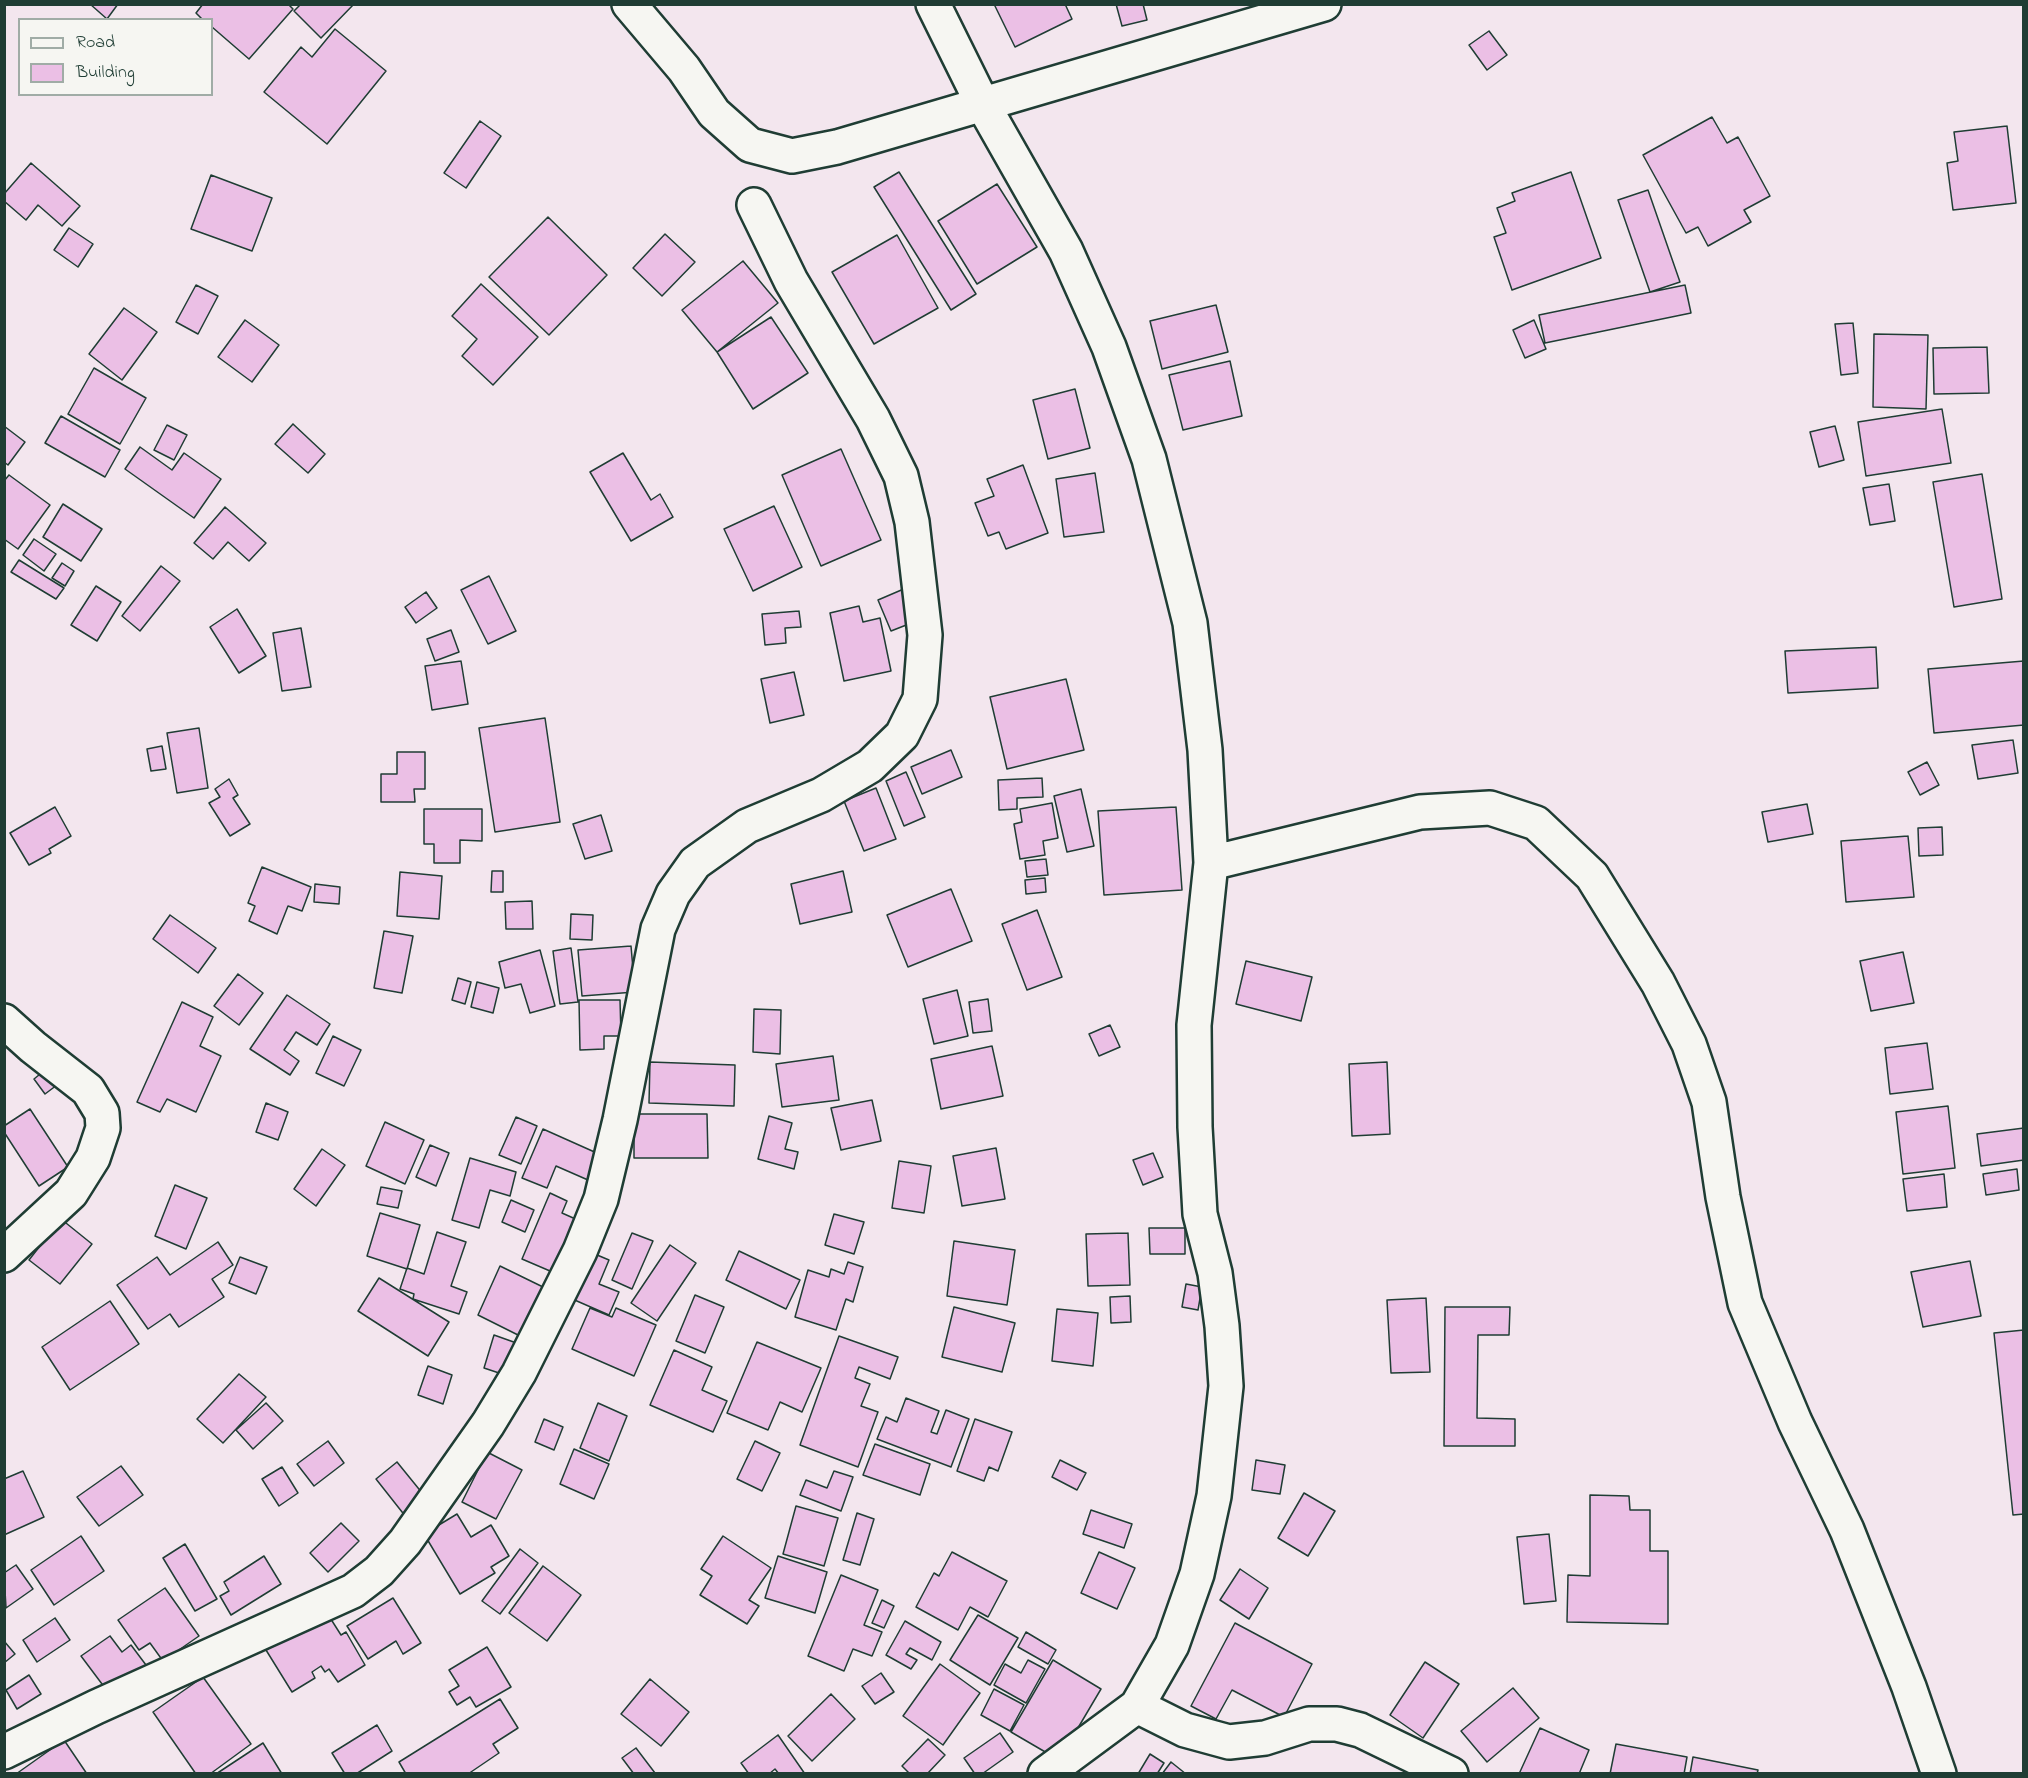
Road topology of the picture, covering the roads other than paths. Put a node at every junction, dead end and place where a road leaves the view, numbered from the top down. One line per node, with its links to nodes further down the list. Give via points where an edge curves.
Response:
1 (629, 4): 4 (street, via 684,69 714,112 750,144 792,156 837,147)
2 (933, 4): 4 (street)
3 (1324, 4): 4 (street)
4 (982, 103): 6 (street, via 1065,250 1109,347 1149,459 1190,622 1205,750)
5 (754, 205): 10 (street, via 791,281 873,419 901,476 915,543 926,635 920,699 902,735 870,766 821,795 747,826 695,863 673,894 658,928 601,1199 580,1251 488,1424 405,1542 354,1591)
6 (1211, 863): 9 (street, via 1194,1025 1196,1173 1200,1214 1215,1274 1226,1386 1214,1496 1197,1574 1172,1645); 13 (street, via 1420,812 1490,808 1536,823 1592,876 1658,983 1689,1044 1709,1102 1745,1303 1795,1422 1847,1530)
7 (4, 1021): 8 (street, via 88,1090 102,1113 103,1128 93,1158 71,1192)
8 (4, 1255)
9 (1137, 1706): 11 (street); 12 (street, via 1185,1730 1229,1742 1265,1738 1309,1724 1337,1724 1360,1730)
10 (4, 1752)
11 (1045, 1773)
12 (1451, 1773)
13 (1939, 1773)

